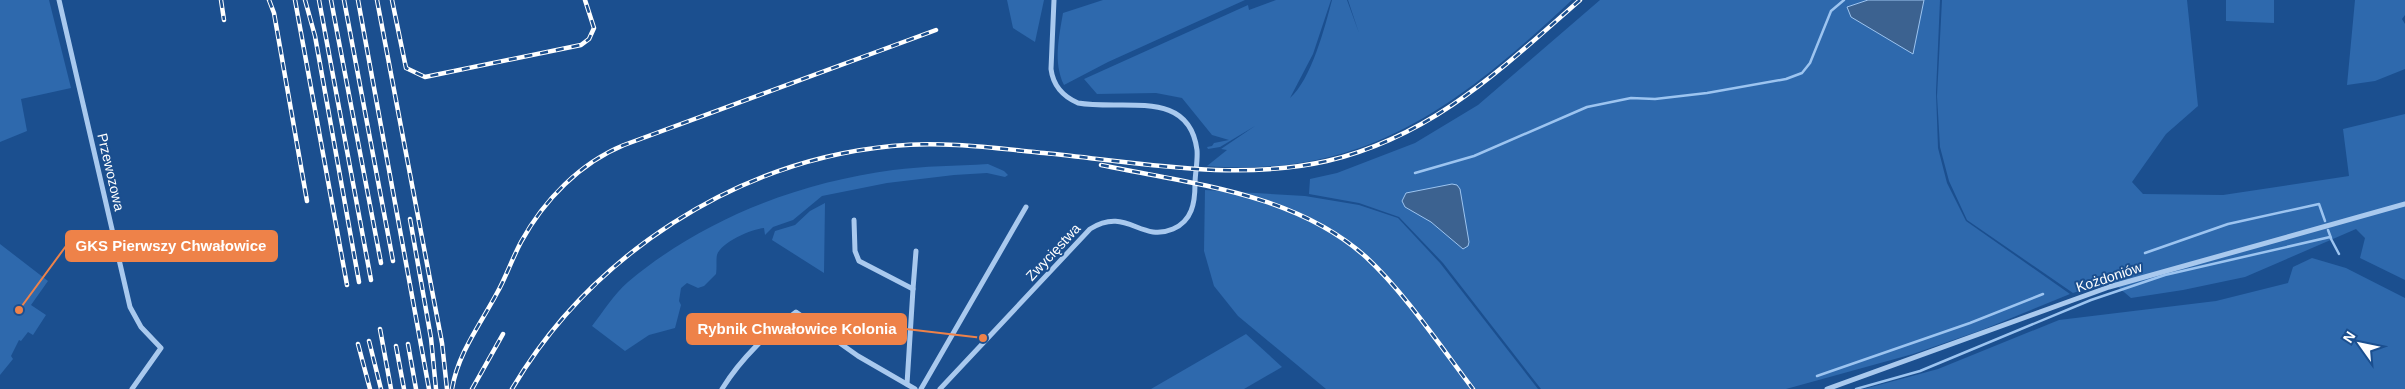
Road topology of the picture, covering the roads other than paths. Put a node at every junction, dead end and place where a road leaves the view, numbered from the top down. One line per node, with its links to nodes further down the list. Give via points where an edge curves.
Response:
1 (58, 0): 9 (street, Przewozowa, via 130,307 141,327 161,348)
2 (1054, 0): 13 (street, Zwycięstwa, via 1051,69 1059,90 1078,103 1163,108 1180,115 1192,129 1197,153 1194,203 1184,221 1166,231 1150,232 1122,220 1098,224 1090,229)
3 (2405, 204): 14 (street, Kożdoniów, via 2109,287)
4 (1026, 207): 12 (street)
5 (854, 220): 7 (street, via 854,245 859,261)
6 (916, 251): 7 (street)
7 (913, 289): 8 (street)
8 (906, 384): 10 (street, via 858,356 796,312 755,345); 11 (street)
9 (132, 389)
10 (722, 389)
11 (915, 389)
12 (921, 389)
13 (940, 389)
14 (1827, 389)

